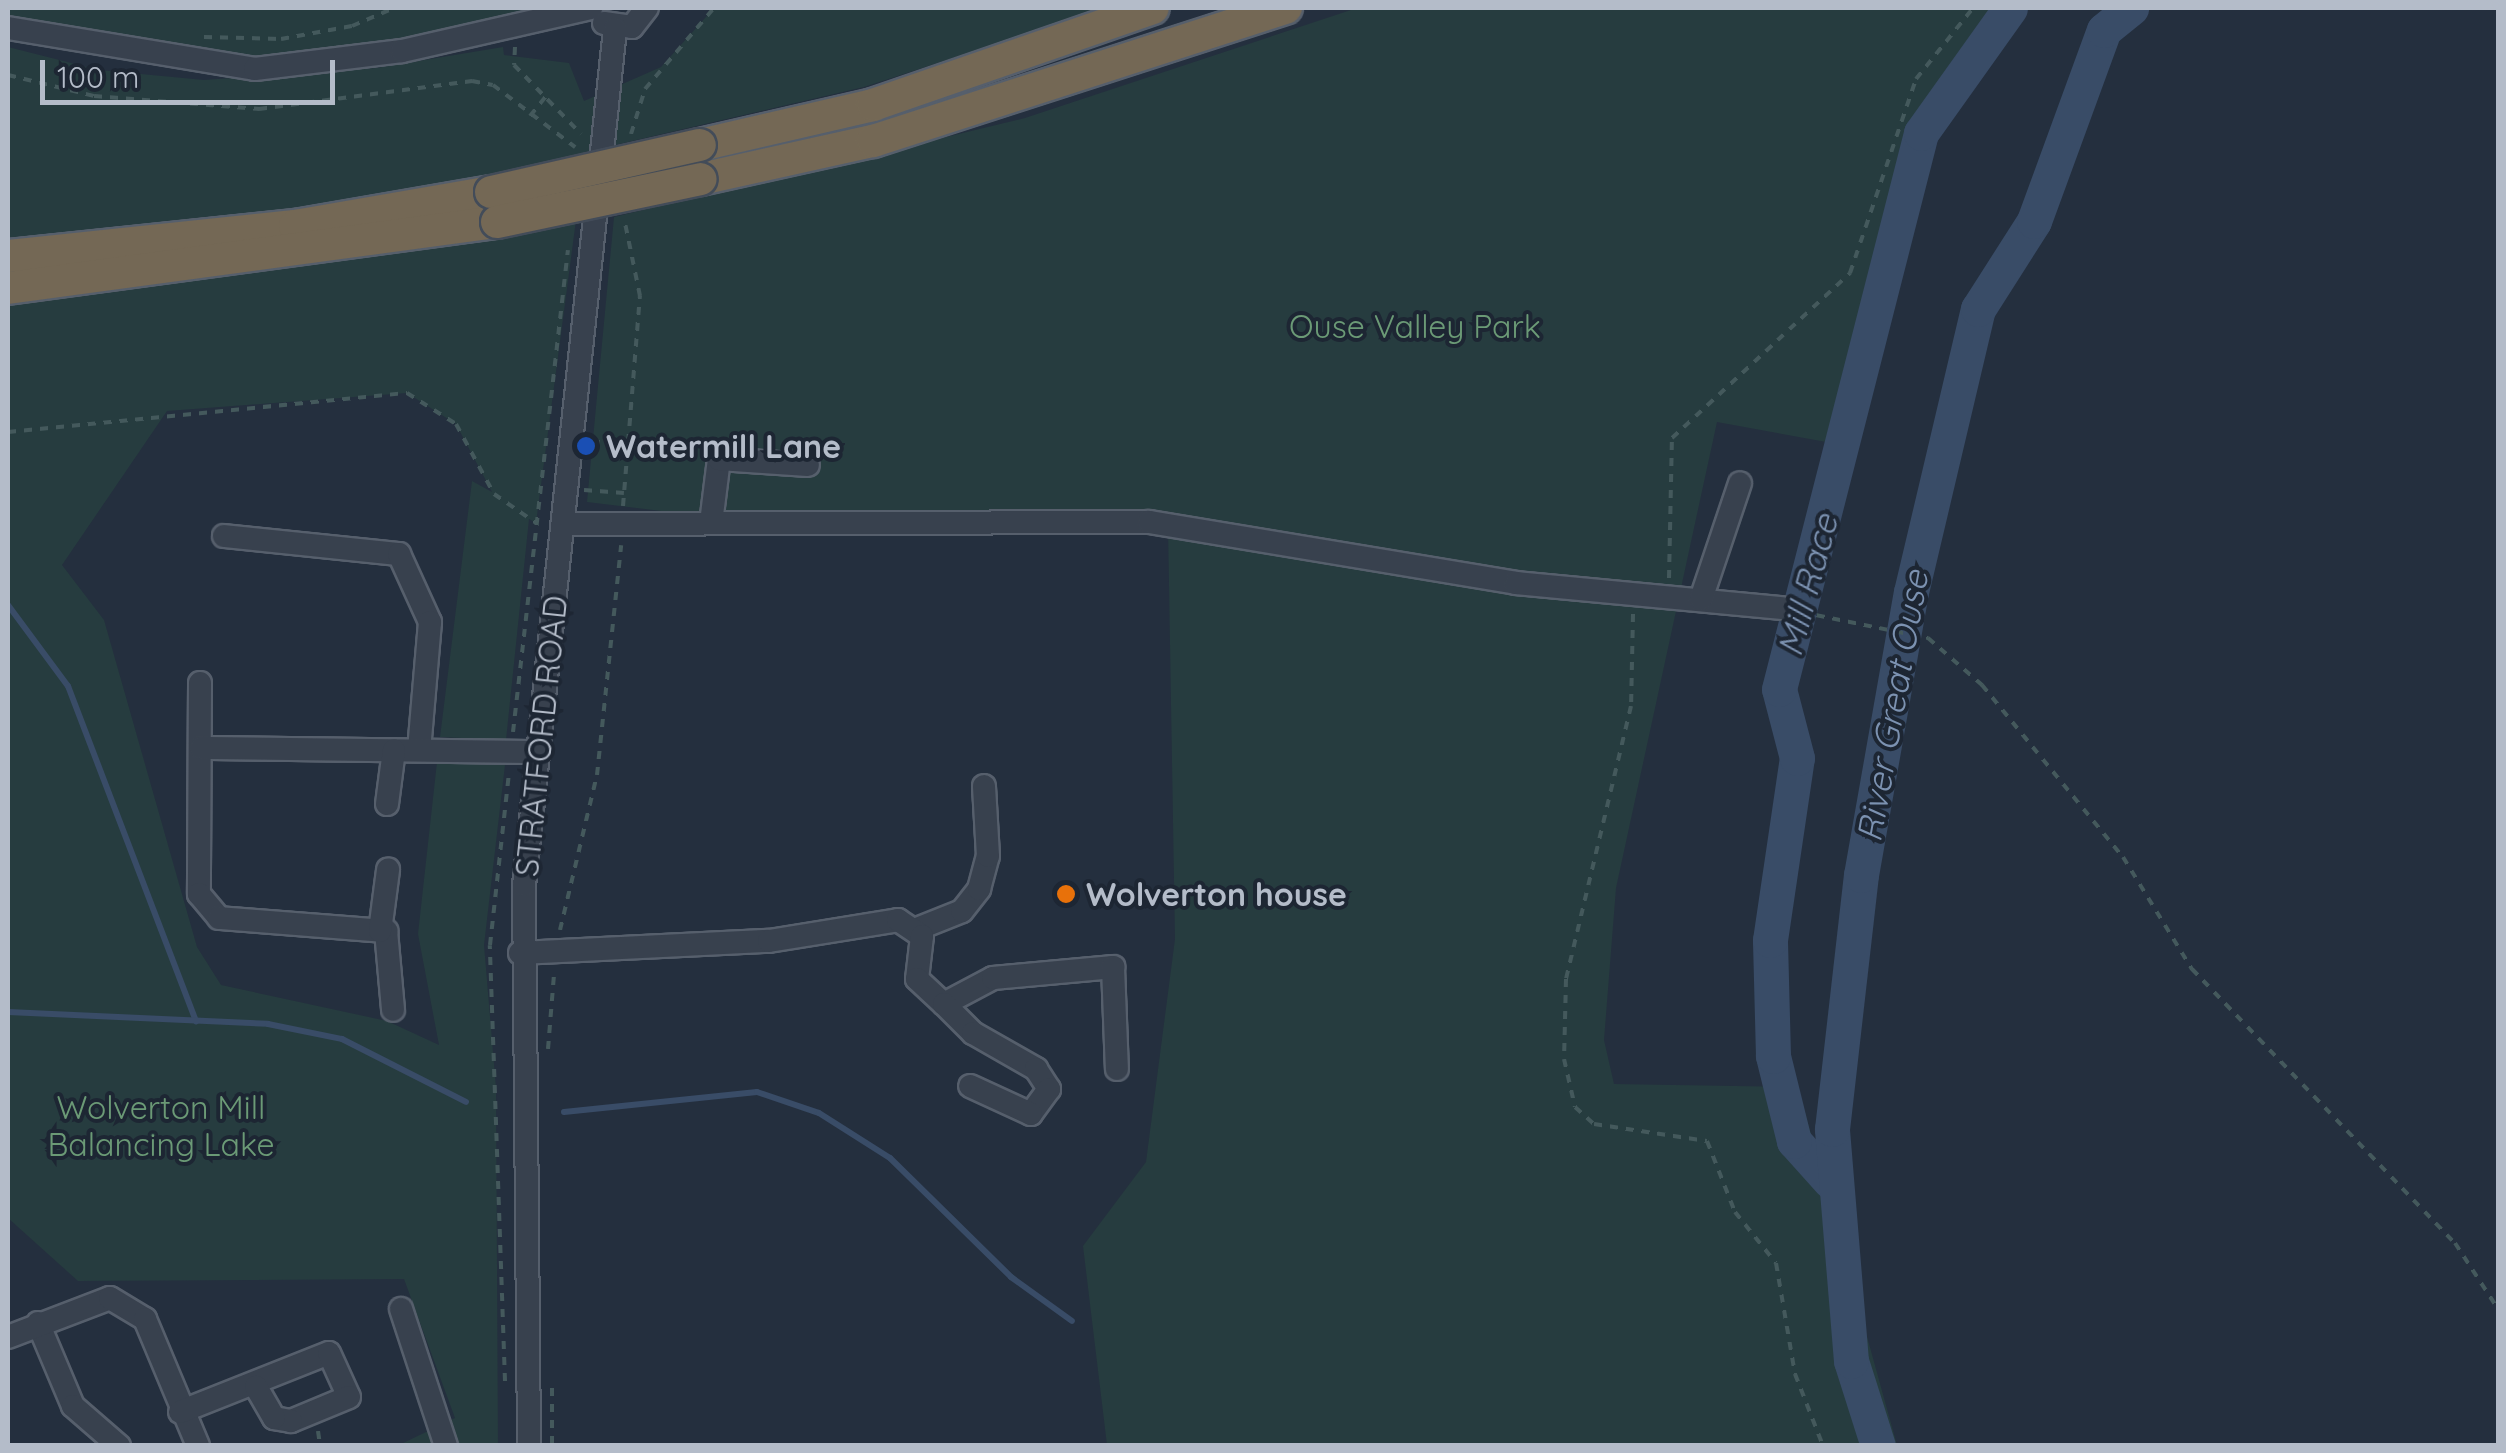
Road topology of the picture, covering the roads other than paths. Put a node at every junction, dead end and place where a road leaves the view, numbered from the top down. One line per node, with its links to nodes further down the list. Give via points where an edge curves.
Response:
1 (593, 8): 5 (street, via 402,51 256,69); 6 (street)
2 (648, 8): 6 (street, via 639,23)
3 (1153, 8): 7 (highway, bridge, via 873,105 700,145)
4 (1286, 8): 7 (highway, bridge, via 873,141 701,180)
5 (8, 28)
6 (615, 29): 13 (street, STRATFORD ROAD)
7 (494, 207): 8 (highway); 9 (highway)
8 (8, 256)
9 (8, 288)
10 (808, 465): 12 (street, via 719,459)
11 (1740, 484): 15 (street)
12 (710, 522): 13 (street); 15 (street, via 1149,522)
13 (563, 524): 21 (street, STRATFORD ROAD)
14 (224, 536): 20 (street, via 399,554 430,622)
15 (1702, 599): 16 (street)
16 (1782, 608)
17 (200, 683): 18 (street)
18 (201, 748): 19 (street); 26 (street, via 199,894 219,918)
19 (394, 750): 20 (street); 23 (street)
20 (420, 750): 21 (street)
21 (539, 752): 27 (street, STRATFORD ROAD)
22 (984, 786): 25 (street, via 988,856 979,888 962,910)
23 (388, 804)
24 (388, 870): 26 (street)
25 (917, 928): 27 (street, via 898,920 769,940); 28 (street, via 917,979)
26 (380, 931): 29 (street)
27 (520, 953): 40 (street, STRATFORD ROAD)
28 (944, 1004): 30 (street, via 992,978 1112,967); 31 (street, via 973,1033 1036,1069 1049,1089 1031,1114)
29 (393, 1010)
30 (1116, 1069)
31 (970, 1086)
32 (401, 1309): 39 (street)
33 (38, 1323): 34 (street); 36 (street, via 110,1298 145,1319); 37 (street, via 73,1406)
34 (8, 1337)
35 (256, 1387): 36 (street)
36 (180, 1412): 38 (street)
37 (119, 1446)
38 (198, 1446)
39 (446, 1446)
40 (529, 1446)

